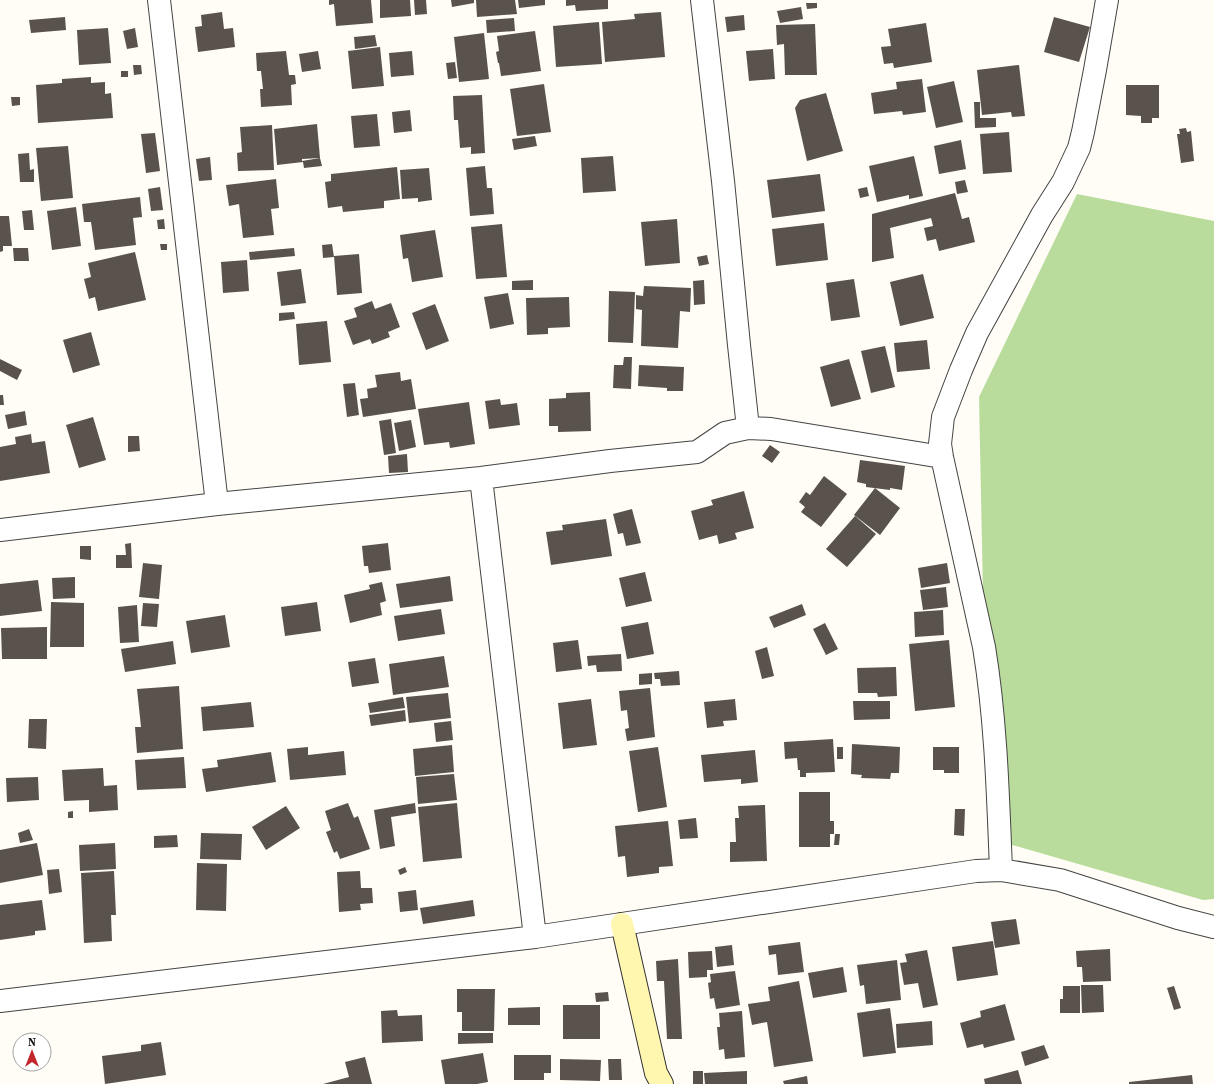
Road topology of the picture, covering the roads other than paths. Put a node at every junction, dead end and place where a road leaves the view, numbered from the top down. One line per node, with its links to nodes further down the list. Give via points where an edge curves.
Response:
1 (159, 0): 7 (street)
2 (702, 0): 4 (street)
3 (1107, 0): 5 (street, via 1079,148 1063,182 1038,221 977,333 960,370 943,417 940,444)
4 (748, 428): 5 (street, via 771,429); 6 (street, via 725,433 697,452)
5 (942, 457): 9 (street, via 989,676 996,754)
6 (481, 478): 7 (street); 12 (street)
7 (217, 504): 8 (street)
8 (0, 530)
9 (1001, 870): 10 (street, via 968,872); 11 (street, via 1060,880)
10 (622, 924): 12 (street); 14 (street)
11 (1214, 927)
12 (535, 937): 13 (street)
13 (0, 1001)
14 (655, 1080)

